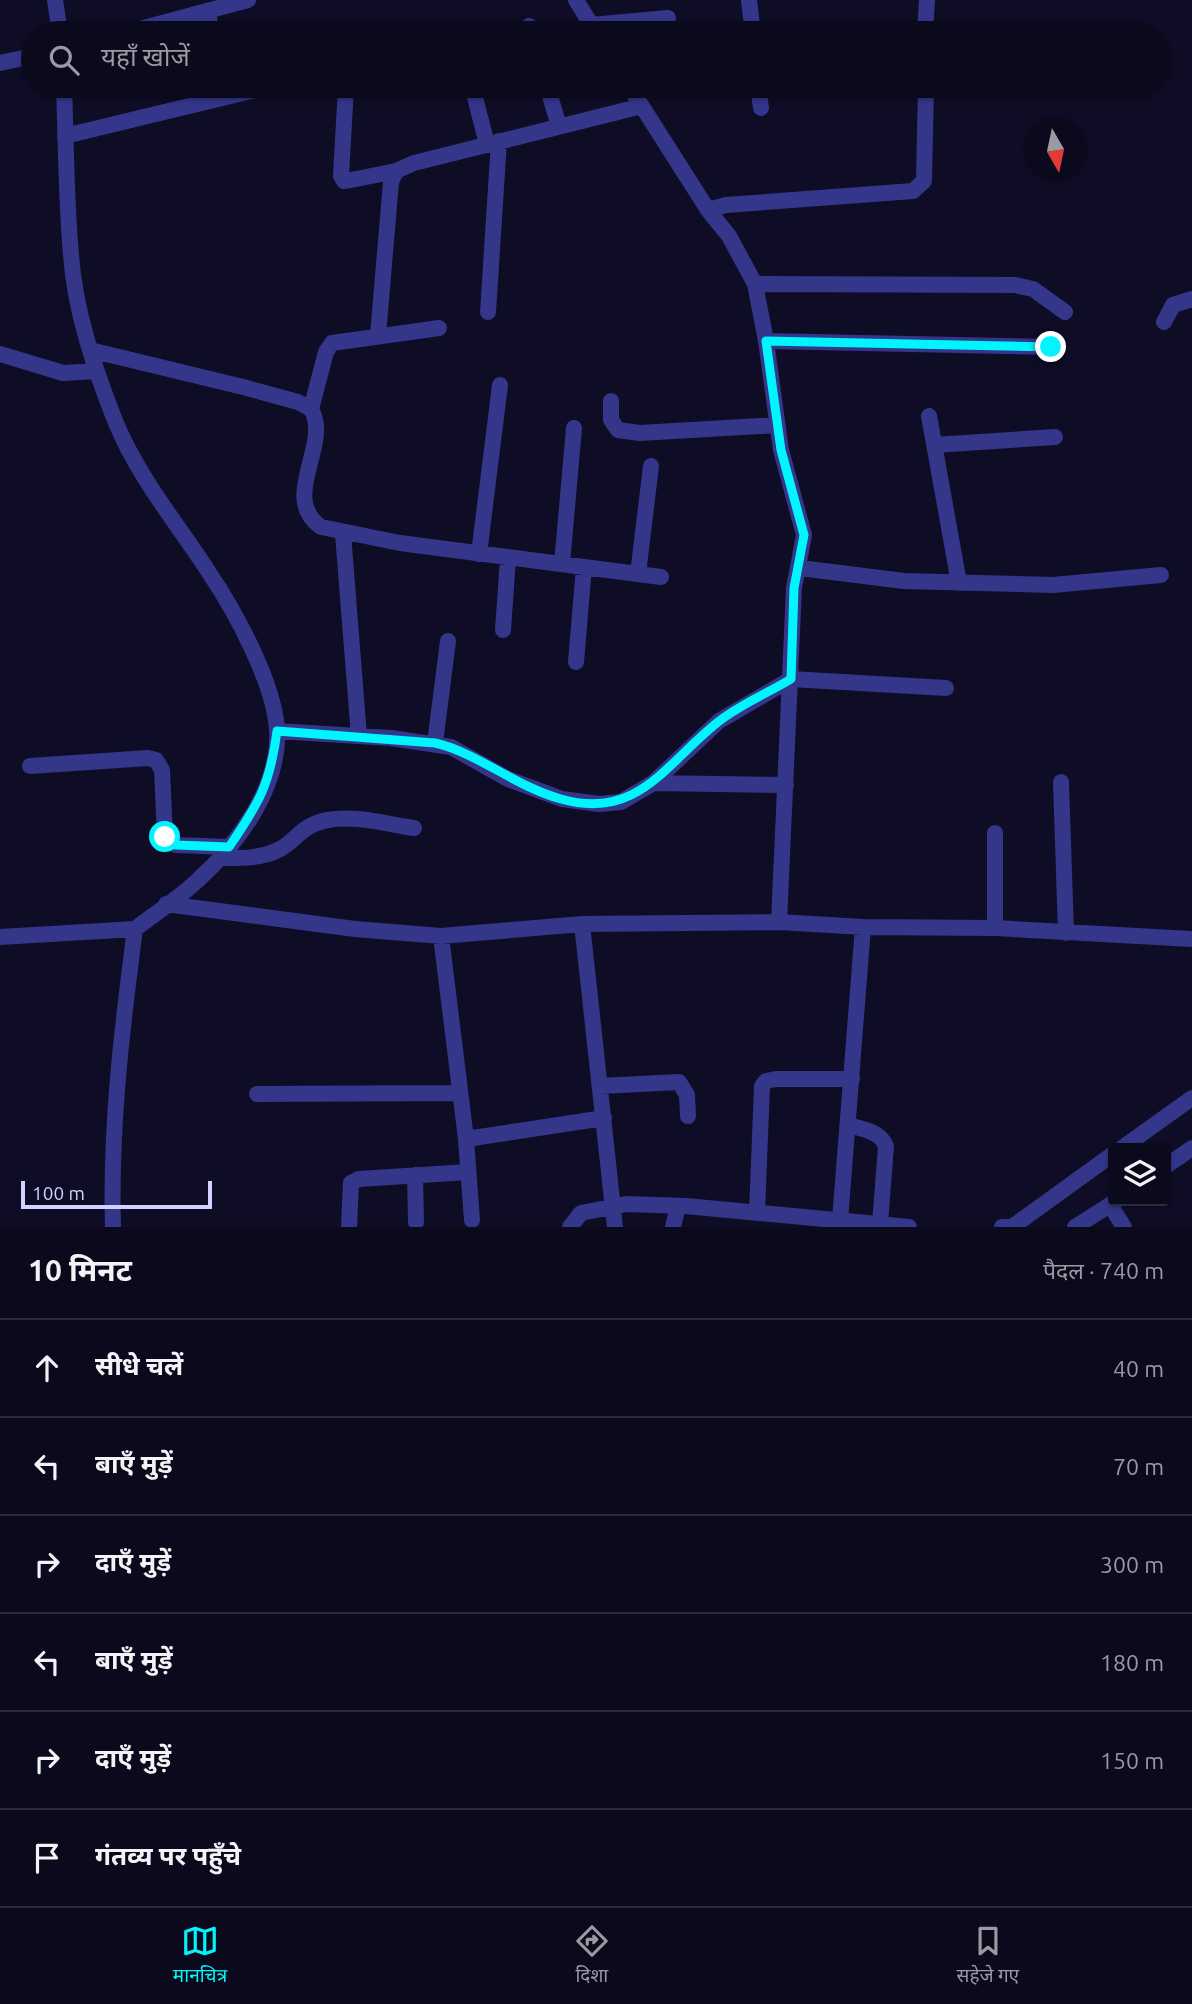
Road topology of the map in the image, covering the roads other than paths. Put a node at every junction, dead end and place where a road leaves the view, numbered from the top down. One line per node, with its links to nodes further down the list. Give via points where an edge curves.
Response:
1 (55, 0): 8 (street)
2 (248, 0): 6 (street)
3 (576, 0): 11 (street)
4 (749, 0): 13 (street)
5 (927, 0): 14 (street)
6 (209, 10): 9 (street); 10 (street)
7 (668, 18): 12 (street)
8 (58, 21)
9 (169, 21)
10 (209, 21)
11 (589, 21)
12 (648, 21)
13 (752, 21)
14 (926, 21)
15 (21, 59): 16 (street)
16 (0, 63)
17 (64, 98): 28 (street)
18 (195, 98): 28 (street)
19 (345, 98): 30 (street, via 344,181)
20 (476, 98): 29 (street)
21 (551, 98): 27 (street)
22 (637, 98): 25 (street)
23 (760, 98): 26 (street)
24 (926, 98): 31 (street, via 924,181 913,191)
25 (642, 106): 27 (street); 31 (street)
26 (761, 108)
27 (559, 126): 29 (street)
28 (65, 136): 41 (street, via 71,258)
29 (493, 143): 30 (street); 34 (street)
30 (396, 171): 38 (street, via 391,182)
31 (708, 210): 32 (street, via 729,236)
32 (755, 284): 35 (street, via 1015,285 1034,289); 39 (street)
33 (1192, 299): 36 (street, via 1173,305)
34 (488, 312)
35 (1065, 313)
36 (1164, 322)
37 (439, 328): 38 (street)
38 (378, 335): 46 (street, via 332,343)
39 (766, 341): 40 (street); 48 (street)
40 (1051, 347)
41 (90, 351): 43 (street); 46 (street, via 243,387)
42 (0, 354): 43 (street, via 63,373)
43 (96, 371): 68 (street, via 136,466 209,572 243,634 269,693)
44 (500, 385): 54 (street)
45 (611, 401): 48 (street, via 613,426 629,432)
46 (311, 410): 53 (street, via 316,424 304,503 313,521)
47 (929, 416): 51 (street)
48 (778, 425): 58 (street, via 804,535)
49 (574, 428): 56 (street)
50 (1055, 437): 51 (street)
51 (934, 445): 62 (street)
52 (651, 466): 59 (street)
53 (343, 534): 54 (street); 69 (street)
54 (479, 554): 55 (street)
55 (508, 558): 56 (street); 63 (street)
56 (562, 564): 57 (street)
57 (584, 567): 59 (street); 65 (street)
58 (800, 568): 62 (street); 66 (street, via 794,588)
59 (638, 574): 61 (street)
60 (1161, 575): 62 (street, via 1052,585)
61 (661, 577)
62 (959, 583)
63 (503, 630)
64 (448, 641): 70 (street)
65 (576, 662)
66 (791, 679): 67 (street); 73 (street, via 719,721); 74 (street)
67 (946, 688)
68 (277, 731): 69 (street); 77 (street, via 262,799)
69 (359, 736): 70 (street)
70 (435, 743): 73 (street, via 562,800 621,802)
71 (30, 766): 77 (street, via 156,760 162,770 165,837 176,845)
72 (1061, 782): 84 (street)
73 (653, 783): 74 (street)
74 (786, 785): 79 (street)
75 (414, 828): 77 (street, via 328,820 300,830 281,849 267,854)
76 (995, 833): 82 (street)
77 (225, 852): 78 (street, via 198,881)
78 (166, 904): 83 (street); 85 (street)
79 (779, 922): 80 (street); 81 (street)
80 (582, 924): 85 (street); 89 (street)
81 (863, 927): 82 (street); 88 (street)
82 (995, 928): 84 (street)
83 (135, 929): 86 (street); 113 (street, via 119,1053 111,1174)
84 (1066, 933): 87 (street)
85 (441, 936): 90 (street)
86 (0, 937)
87 (1192, 939)
88 (852, 1079): 95 (street); 107 (street, via 776,1079 762,1086)
89 (600, 1086): 93 (street, via 679,1082 687,1095); 94 (street)
90 (460, 1093): 91 (street); 96 (street)
91 (257, 1094)
92 (1192, 1098): 97 (street)
93 (688, 1116)
94 (604, 1118): 96 (street); 103 (street)
95 (848, 1125): 111 (street); 112 (street, via 877,1134 886,1146)
96 (466, 1139): 101 (street)
97 (1129, 1143)
98 (1192, 1148): 100 (street)
99 (1108, 1158): 119 (street, via 1012,1227)
100 (1171, 1163)
101 (468, 1172): 102 (street); 108 (street)
102 (415, 1175): 109 (street); 114 (street, via 351,1183)
103 (615, 1206): 104 (street); 115 (street, via 581,1213); 116 (street)
104 (678, 1206): 107 (street); 117 (street)
105 (1108, 1206): 120 (street)
106 (1114, 1206): 121 (street)
107 (757, 1213): 110 (street)
108 (472, 1220)
109 (416, 1222)
110 (790, 1222): 111 (street)
111 (848, 1223): 112 (street)
112 (880, 1224): 118 (street)
113 (113, 1227)
114 (349, 1227)
115 (570, 1227)
116 (615, 1227)
117 (673, 1227)
118 (909, 1227)
119 (1002, 1227)
120 (1075, 1227)
121 (1124, 1227)

